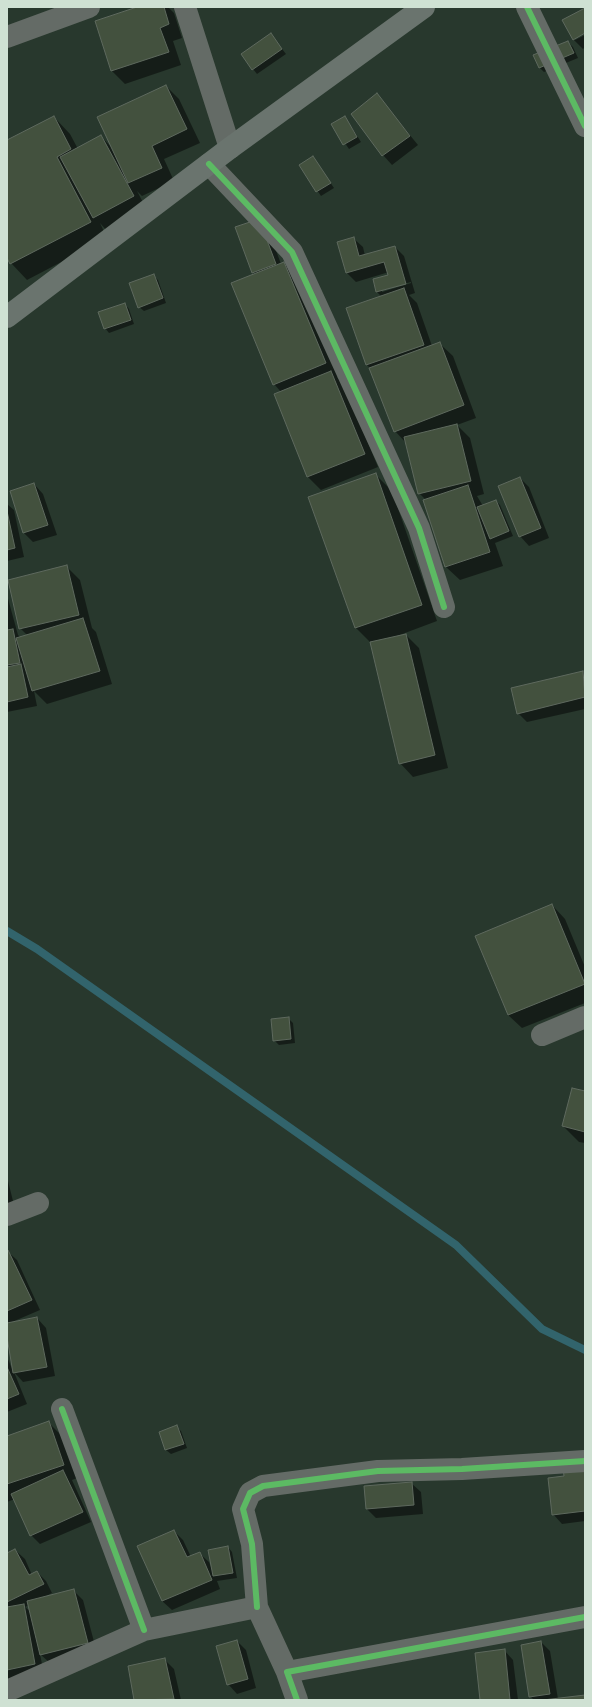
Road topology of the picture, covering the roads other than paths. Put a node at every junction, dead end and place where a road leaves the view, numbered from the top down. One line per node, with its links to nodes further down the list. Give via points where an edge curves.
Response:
1 (89, 7): 5 (street)
2 (185, 7): 8 (street)
3 (424, 7): 8 (main road)
4 (527, 7): 7 (street)
5 (37, 16): 6 (street)
6 (7, 37)
7 (585, 126)
8 (230, 148): 9 (main road)
9 (209, 164): 10 (main road); 11 (street, via 292,252 419,528)
10 (7, 317)
11 (444, 607)
12 (585, 1017): 13 (street)
13 (542, 1035)
14 (38, 1203): 15 (street)
15 (7, 1215)
16 (62, 1409): 20 (street)
17 (585, 1461): 18 (street, via 462,1469 378,1471 263,1486 250,1493 243,1509 252,1544)
18 (257, 1607): 20 (street); 21 (street)
19 (585, 1617): 21 (street)
20 (144, 1630): 22 (street)
21 (286, 1672): 23 (street)
22 (7, 1691)
23 (297, 1700)

